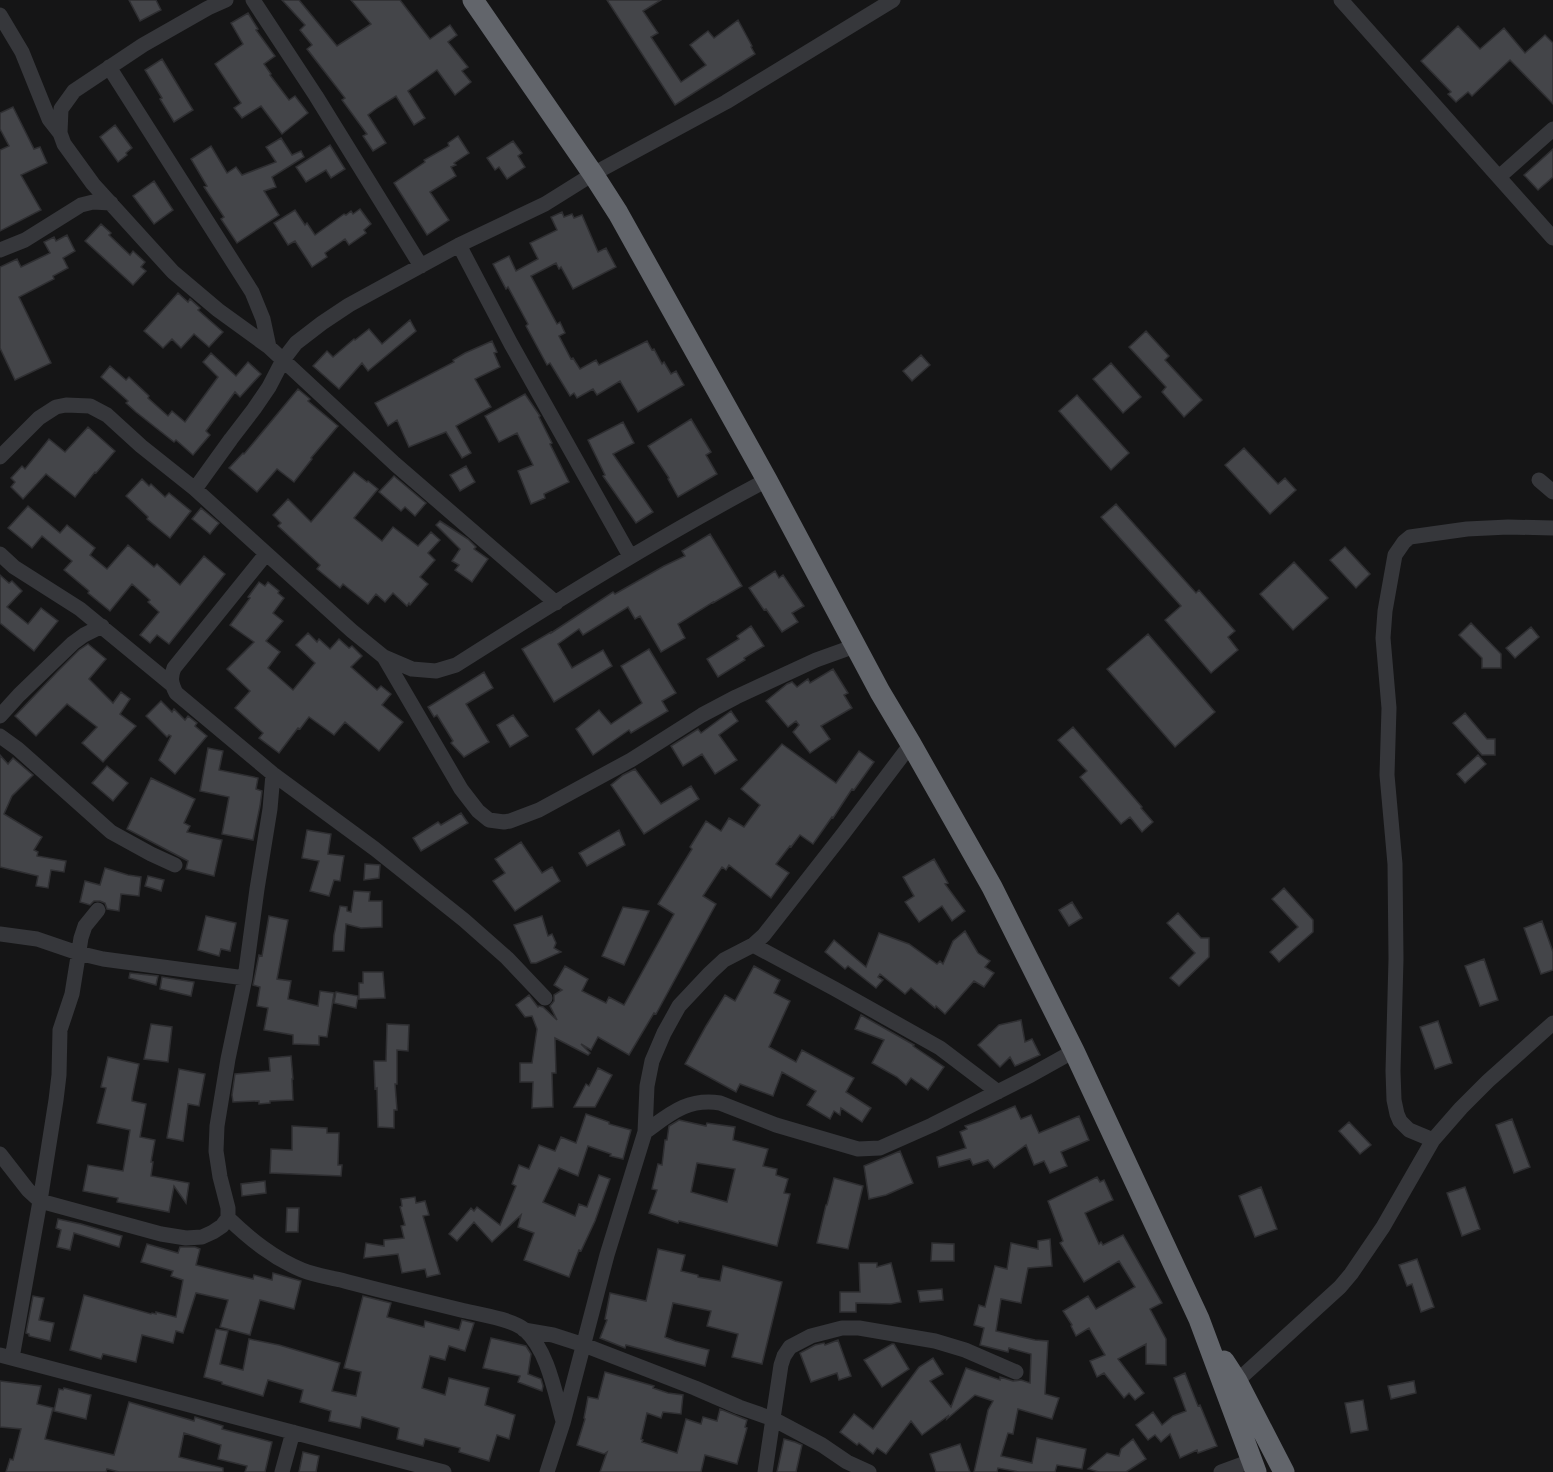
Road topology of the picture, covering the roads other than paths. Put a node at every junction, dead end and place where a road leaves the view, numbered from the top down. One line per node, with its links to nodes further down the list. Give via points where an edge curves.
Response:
1 (226, 0): 7 (street)
2 (254, 0): 16 (street)
3 (473, 0): 10 (highway)
4 (893, 0): 10 (street, via 726,102)
5 (1341, 0): 11 (street)
6 (0, 15): 9 (street, via 22,52 49,119)
7 (109, 67): 9 (street, via 74,91 61,109); 17 (street, via 252,292)
8 (1553, 129): 11 (street)
9 (60, 133): 12 (street, via 93,184)
10 (593, 174): 14 (street, via 545,204); 20 (highway)
11 (1500, 177): 13 (street)
12 (111, 203): 15 (street, via 93,201 81,205 25,240); 17 (street, via 187,285)
13 (1553, 238)
14 (459, 245): 16 (street); 27 (street)
15 (0, 250)
16 (420, 266): 18 (street, via 331,317 296,343)
17 (269, 347): 18 (street)
18 (283, 360): 22 (street, via 254,409); 28 (street)
19 (0, 457): 22 (street, via 39,418 56,407 90,406 107,415)
20 (767, 480): 27 (street); 30 (highway)
21 (1539, 480): 23 (street)
22 (195, 489): 26 (street)
23 (1553, 492)
24 (1553, 528): 48 (street, via 1508,527 1410,537 1395,555 1383,638 1389,708 1387,775 1395,864 1394,1100 1404,1126)
25 (0, 554): 29 (street)
26 (266, 554): 31 (street); 32 (street, via 174,668)
27 (630, 556): 28 (street)
28 (556, 603): 31 (street, via 456,665 436,671 412,669)
29 (102, 626): 32 (street); 33 (street, via 73,643)
30 (855, 646): 31 (street, via 736,697 539,810 504,822 489,820 461,789); 35 (highway)
31 (384, 657)
32 (171, 684): 36 (street, via 197,712)
33 (0, 716)
34 (0, 736): 37 (street, via 111,832)
35 (911, 744): 40 (street); 45 (highway, via 992,887)
36 (273, 774): 42 (street); 43 (street, via 456,913)
37 (175, 865)
38 (98, 910): 41 (street, via 86,926)
39 (0, 934): 41 (street, via 37,939)
40 (753, 945): 46 (street, via 940,1048); 47 (street, via 724,960 679,1006 652,1061)
41 (78, 953): 42 (street); 50 (street, via 72,994 60,1030 59,1075)
42 (245, 978): 51 (street, via 217,1126 216,1150)
43 (545, 998)
44 (1553, 1023): 48 (street, via 1488,1081)
45 (1074, 1051): 46 (street); 52 (highway)
46 (998, 1092): 47 (street, via 880,1148 858,1149 711,1101 688,1104)
47 (645, 1132): 54 (street)
48 (1433, 1140): 57 (street, via 1351,1274)
49 (0, 1154): 50 (street)
50 (40, 1201): 51 (street, via 186,1238 213,1232); 55 (street)
51 (228, 1218): 53 (street, via 252,1241 302,1270 514,1323)
52 (1199, 1319): 57 (highway); 61 (highway)
53 (524, 1330): 54 (street); 59 (street, via 538,1345)
54 (584, 1345): 58 (street); 59 (street)
55 (6, 1357): 60 (street)
56 (1016, 1372): 58 (street, via 935,1341 842,1328 811,1336 790,1347 781,1365)
57 (1237, 1381): 69 (highway)
58 (772, 1419): 66 (street); 67 (street)
59 (563, 1422): 65 (street)
60 (293, 1432): 62 (street); 63 (street)
61 (1253, 1466): 68 (street)
62 (419, 1469): 64 (street)
63 (282, 1472)
64 (444, 1472)
65 (547, 1472)
66 (765, 1472)
67 (869, 1472)
68 (1221, 1472)
69 (1284, 1472)

